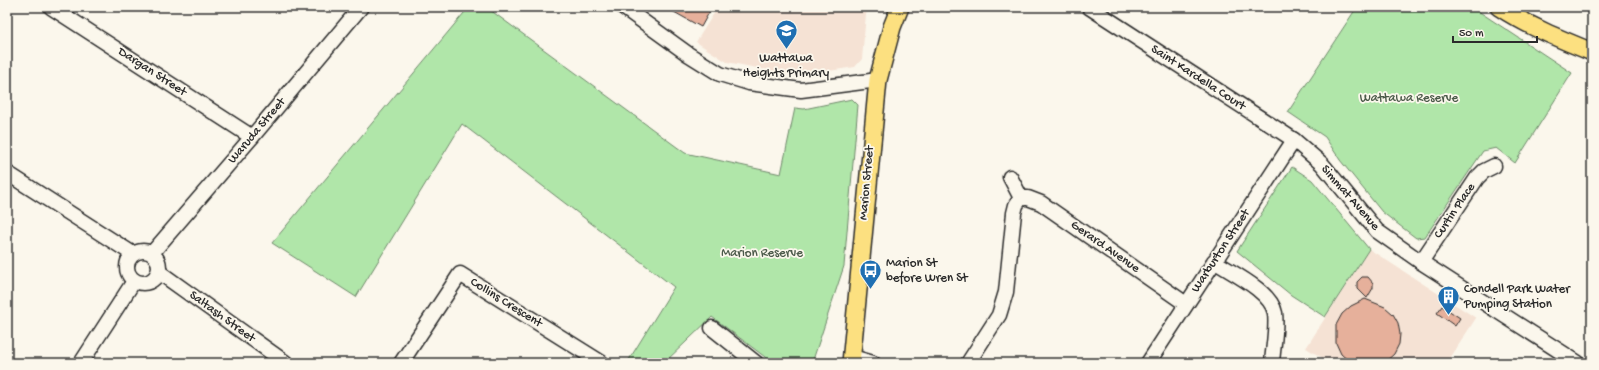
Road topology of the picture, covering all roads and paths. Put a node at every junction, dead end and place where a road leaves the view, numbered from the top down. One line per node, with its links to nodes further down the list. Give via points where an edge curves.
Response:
1 (51, 7): 9 (street, Dargan Street)
2 (361, 7): 9 (street, Waruda Street)
3 (623, 7): 8 (street, via 720,74 750,82 801,90)
4 (900, 7): 8 (main road, Marion Street)
5 (1089, 7): 10 (street, Saint Kardella Court)
6 (1499, 7): 7 (main road, via 1545,33)
7 (1592, 52)
8 (878, 80): 24 (main road, Marion Street)
9 (252, 137): 16 (street, Waruda Street)
10 (1294, 140): 11 (street, Saint Kardella Court); 18 (street, Warburton Street)
11 (1305, 149): 19 (street, Simmat Avenue, via 1322,164 1377,231)
12 (1494, 166): 19 (street, Curtin Place, via 1477,178)
13 (7, 173): 17 (street)
14 (1010, 177): 15 (street)
15 (1021, 198): 22 (street, Gerard Avenue, via 1041,203); 31 (street, via 1014,213 1006,292 999,315)
16 (152, 253): 17 (street, via 142,251); 20 (street, via 158,261)
17 (133, 254): 21 (street, via 126,268)
18 (1214, 261): 22 (street, Warburton Street); 33 (street, via 1260,291 1272,304 1275,321)
19 (1421, 262): 34 (street, Simmat Avenue)
20 (159, 272): 21 (street, via 148,283); 26 (street, Saltash Street)
21 (134, 281): 25 (street)
22 (1186, 304): 32 (street, Warburton Street)
23 (712, 328): 29 (street)
24 (851, 360): 30 (street)
25 (81, 363)
26 (286, 363)
27 (401, 363): 28 (street, Collins Crescent, via 460,274)
28 (602, 363)
29 (756, 363)
30 (873, 363)
31 (968, 363)
32 (1148, 363)
33 (1272, 363)
34 (1578, 363)

